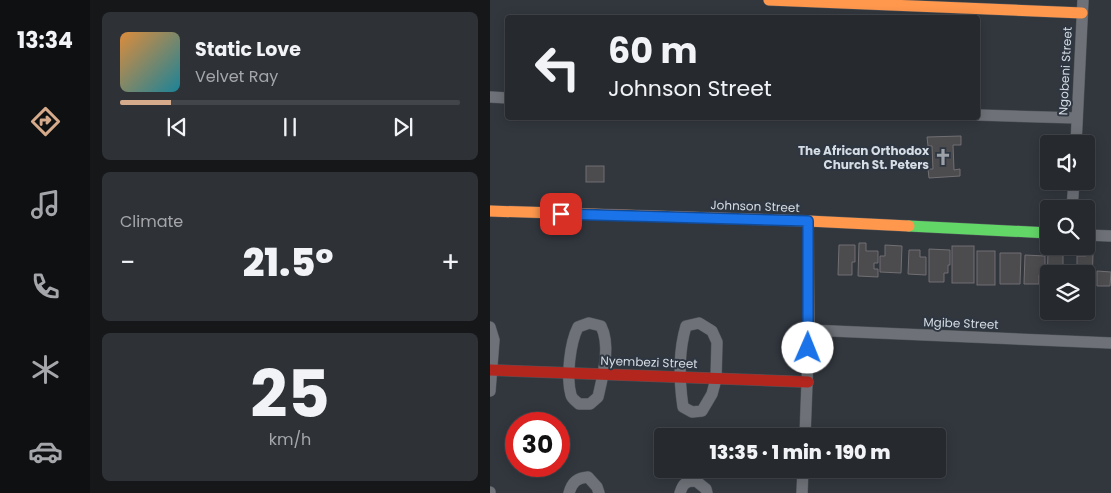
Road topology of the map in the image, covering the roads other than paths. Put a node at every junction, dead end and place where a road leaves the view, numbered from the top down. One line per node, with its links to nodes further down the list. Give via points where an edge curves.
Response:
1 (769, 0): 3 (street)
2 (1083, 0): 3 (street, Ngobeni Street)
3 (1082, 13): 7 (street, Ngobeni Street)
4 (490, 97): 5 (street)
5 (505, 98)
6 (980, 115): 7 (street)
7 (1077, 118): 8 (street, Ngobeni Street)
8 (1076, 135)
9 (490, 211): 10 (street, Johnson Street)
10 (808, 221): 11 (street, Johnson Street); 15 (street)
11 (1040, 234)
12 (1095, 235): 13 (street)
13 (1111, 236)
14 (490, 327): 17 (street, via 494,340)
15 (809, 330): 16 (street, Mgibe Street); 22 (street)
16 (1111, 343)
17 (491, 370): 18 (street, Nyembezi Street); 23 (street)
18 (569, 373): 19 (street, Nyembezi Street); 19 (street, via 572,397 579,404 590,404 598,397); 19 (street, via 574,335 578,327 589,323 601,326 605,335)
19 (603, 374): 20 (street, Nyembezi Street)
20 (679, 377): 21 (street, Nyembezi Street); 21 (street, via 682,407 692,412 702,411); 21 (street, via 686,326 700,324 712,331 717,342)
21 (716, 379): 22 (street, Nyembezi Street)
22 (808, 382): 24 (street)
23 (490, 391)
24 (805, 428)
25 (803, 478): 30 (street)
26 (569, 493): 27 (street, via 571,484 578,478 588,477 598,487)
27 (599, 493)
28 (680, 493): 29 (street, via 686,481 696,481)
29 (707, 493)
30 (802, 493)

